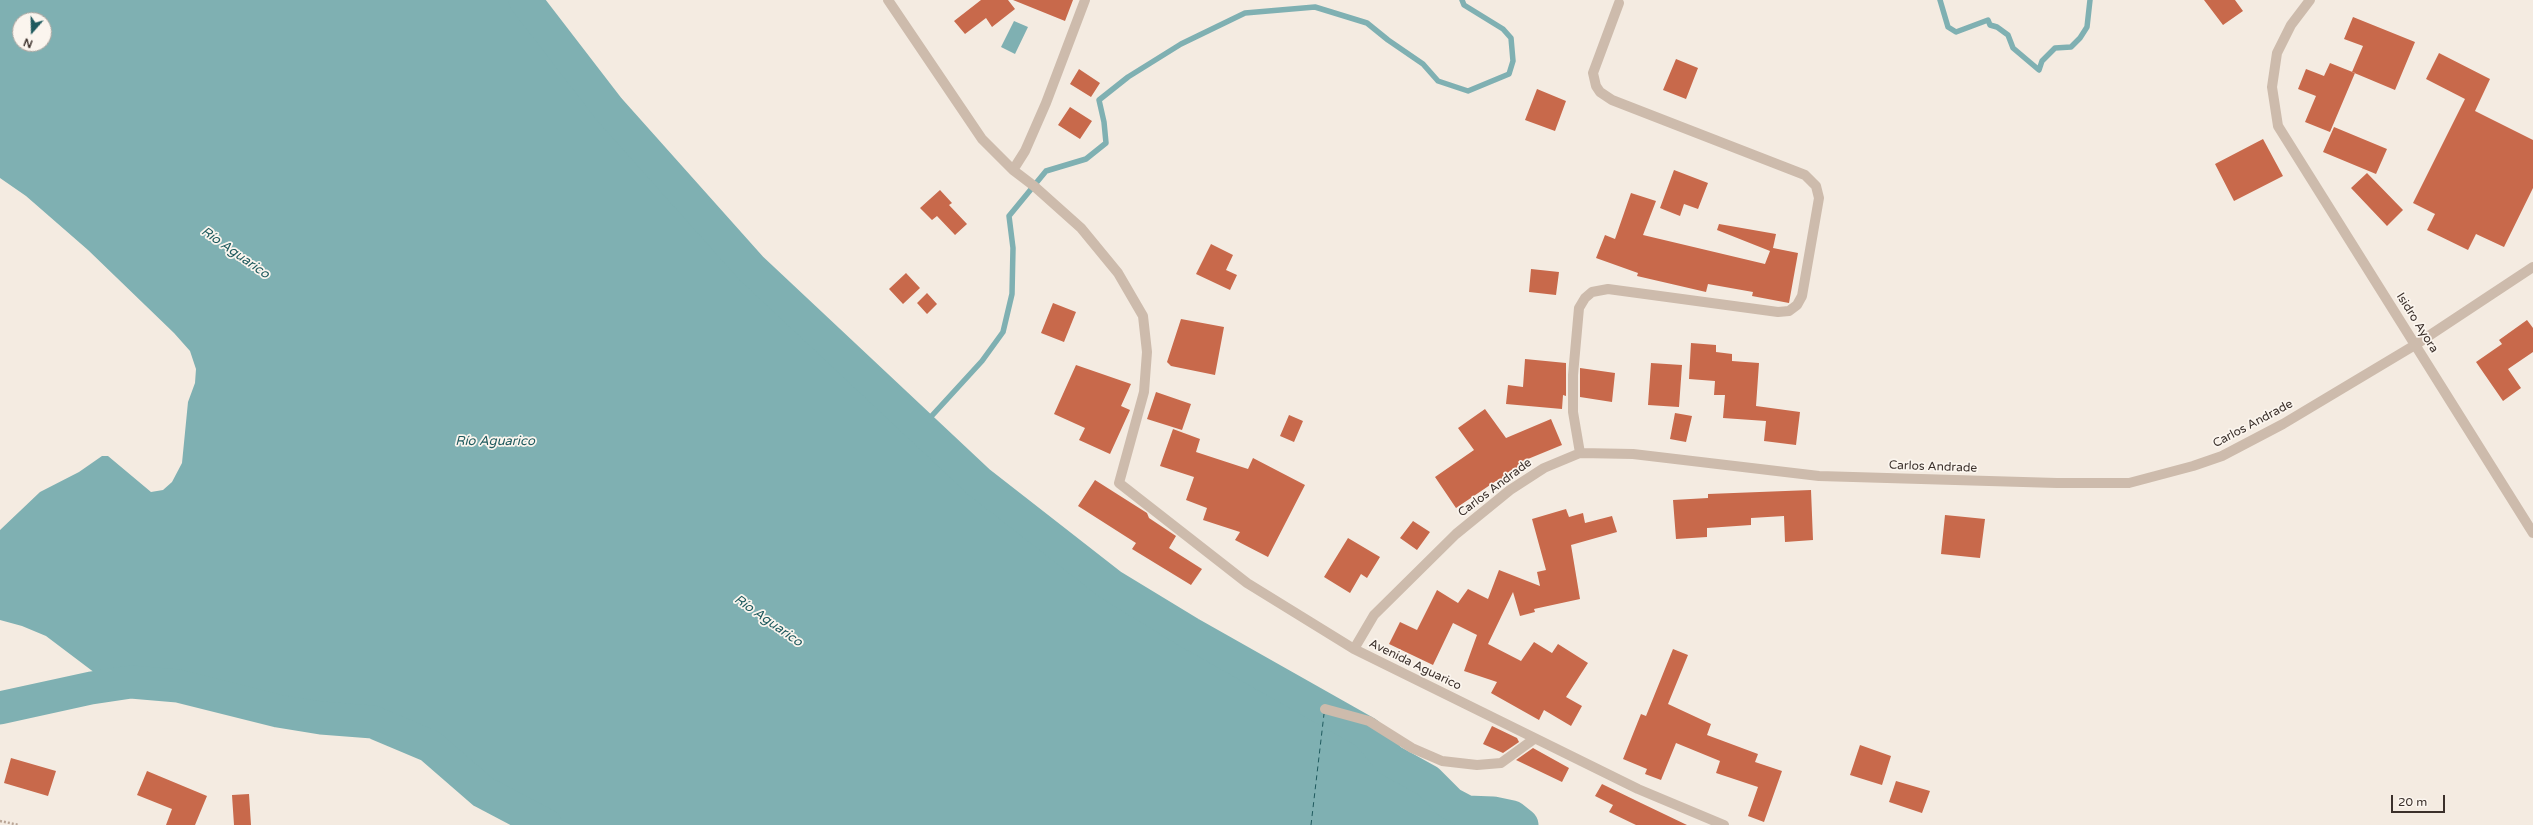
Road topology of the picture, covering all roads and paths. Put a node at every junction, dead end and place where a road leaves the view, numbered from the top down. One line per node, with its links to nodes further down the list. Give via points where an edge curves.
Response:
1 (888, 0): 5 (street, via 982,139)
2 (1085, 0): 5 (street, via 1046,103 1025,151)
3 (2310, 0): 7 (street, Isidro Ayora, via 2291,25 2277,54 2272,87 2278,126)
4 (1619, 3): 8 (street, via 1593,73 1600,92 1612,100 1805,175 1816,186 1819,198 1802,296 1797,305 1788,311 1778,312 1608,289 1596,291 1585,298 1579,308 1573,375 1573,412)
5 (1013, 170): 10 (street, Avenida Aguarico, via 1081,228 1118,272 1143,316 1147,352 1144,392 1119,483 1247,583)
6 (2533, 268): 7 (street, Carlos Andrade)
7 (2415, 345): 8 (street, Carlos Andrade, via 2283,424 2222,456 2129,483 1819,476 1633,454); 9 (street, Isidro Ayora)
8 (1580, 453): 10 (street, Carlos Andrade, via 1544,468 1510,490 1456,534 1374,615)
9 (2533, 532)
10 (1354, 649): 12 (street, Avenida Aguarico)
11 (1325, 709): 12 (street, via 1369,721 1412,748 1442,761 1477,765 1500,763)
12 (1534, 739): 15 (street, Avenida Aguarico, via 1638,789)
13 (0, 821): 14 (path)
14 (19, 825)
15 (1724, 825)

